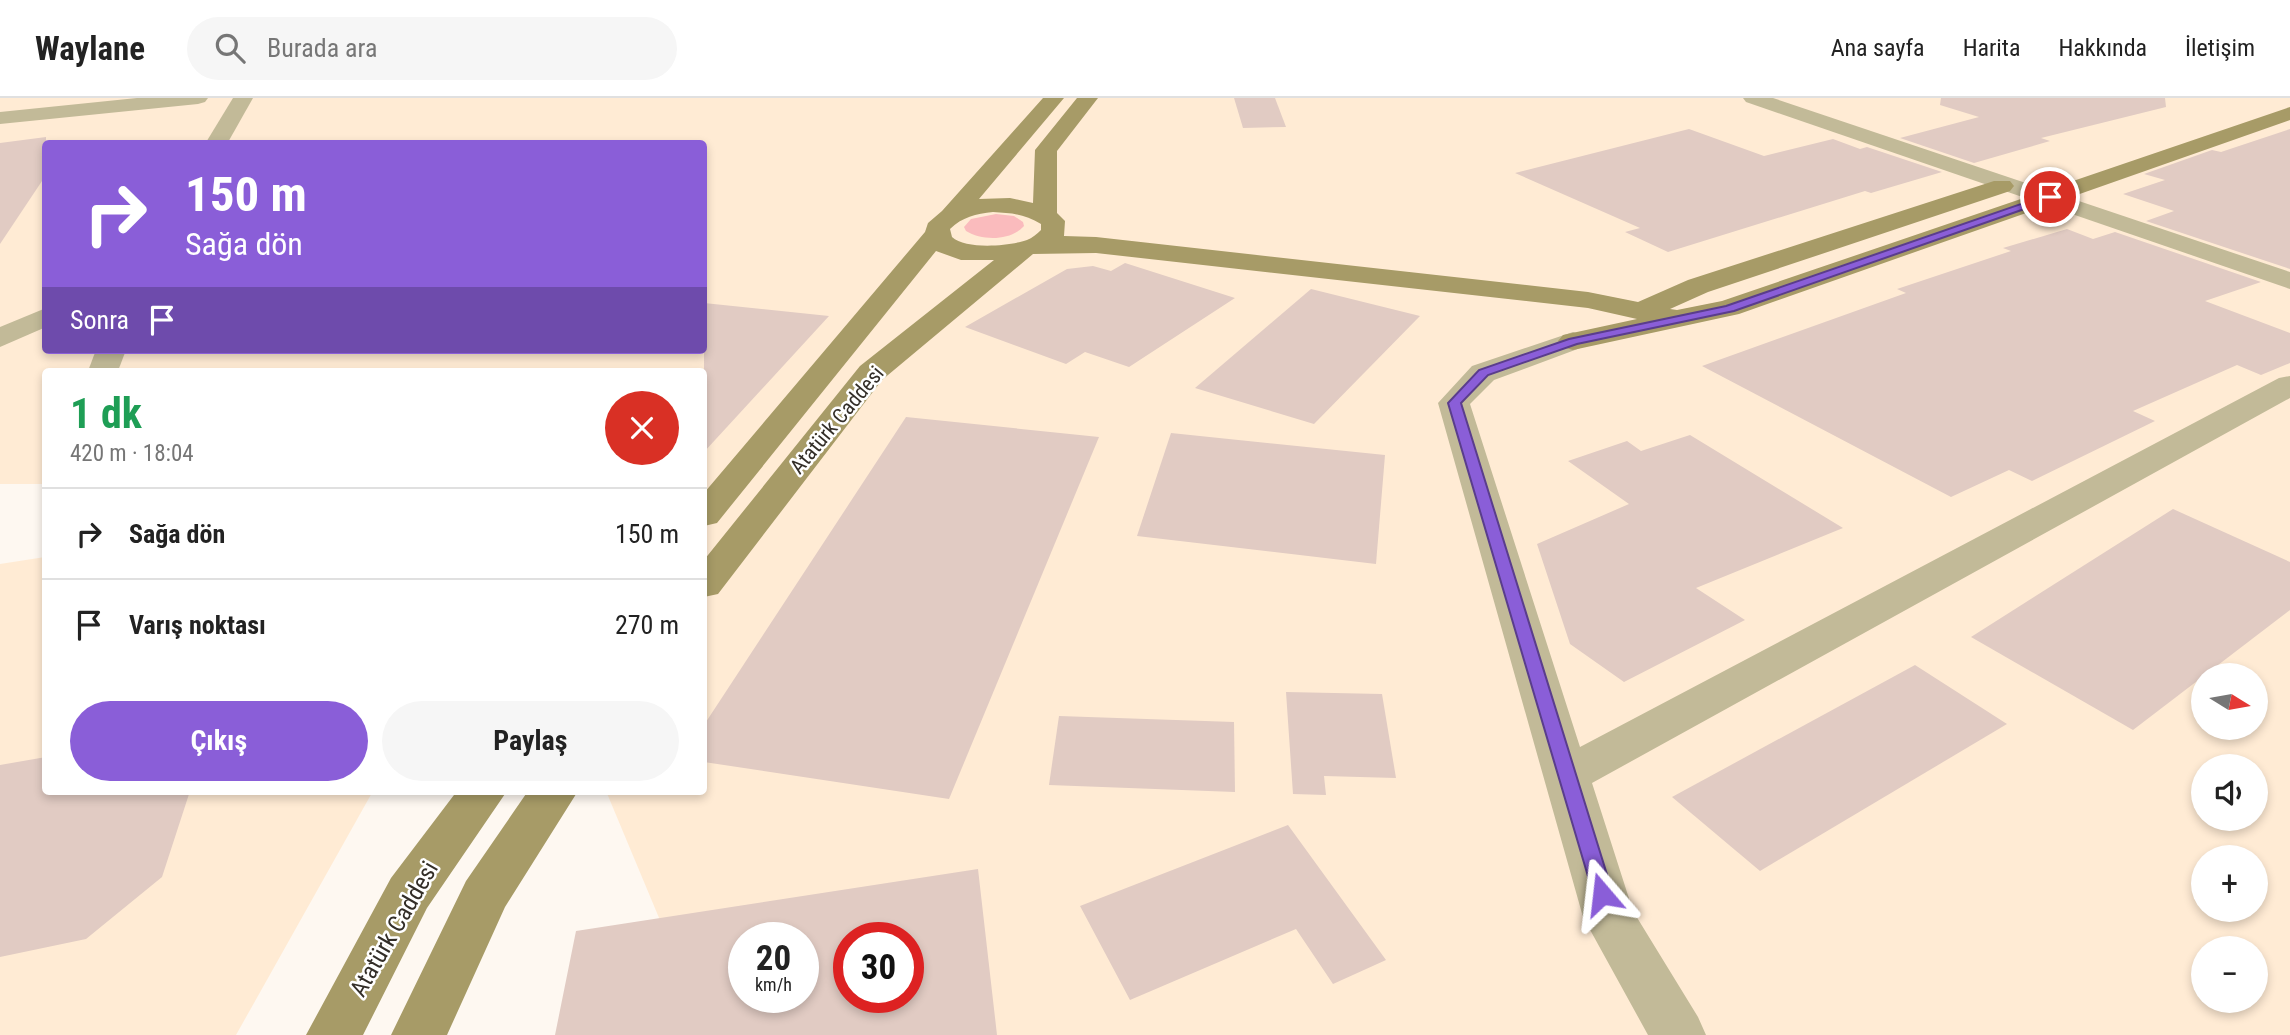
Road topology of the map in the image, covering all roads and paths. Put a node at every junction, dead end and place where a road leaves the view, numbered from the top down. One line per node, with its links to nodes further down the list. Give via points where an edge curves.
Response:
1 (198, 98): 8 (street)
2 (243, 98): 9 (street)
3 (1054, 98): 15 (street, Atatürk Caddesi)
4 (1088, 98): 14 (street, via 1046,150)
5 (1753, 98): 12 (street)
6 (2269, 98): 10 (street)
7 (2290, 113): 13 (street)
8 (0, 118)
9 (218, 140)
10 (2113, 150)
11 (2048, 171): 12 (street)
12 (2008, 184): 13 (street); 18 (street, via 1698,286)
13 (2050, 197): 17 (street); 18 (street, via 1729,309 1707,313)
14 (1049, 218): 15 (street, via 1033,209 983,207); 16 (street, Atatürk Caddesi, via 1054,233); 18 (street, via 1108,231 1507,277)
15 (944, 225): 16 (street, via 948,246 967,252 991,254); 24 (street, Atatürk Caddesi)
16 (1030, 248): 19 (street, via 1110,247 1588,300); 25 (street, Atatürk Caddesi, via 871,373)
17 (2290, 281)
18 (1673, 309): 19 (street); 22 (street)
19 (1641, 311): 22 (street)
20 (42, 318): 21 (street)
21 (0, 338)
22 (1573, 341): 26 (street, via 1483,373 1454,403)
23 (2290, 385): 26 (street)
24 (707, 511)
25 (707, 581)
26 (1567, 775): 31 (street, via 1609,918)
27 (480, 795): 29 (street, Atatürk Caddesi, via 409,893)
28 (551, 795): 30 (street, via 484,897)
29 (334, 1035)
30 (419, 1035)
31 (1678, 1035)

